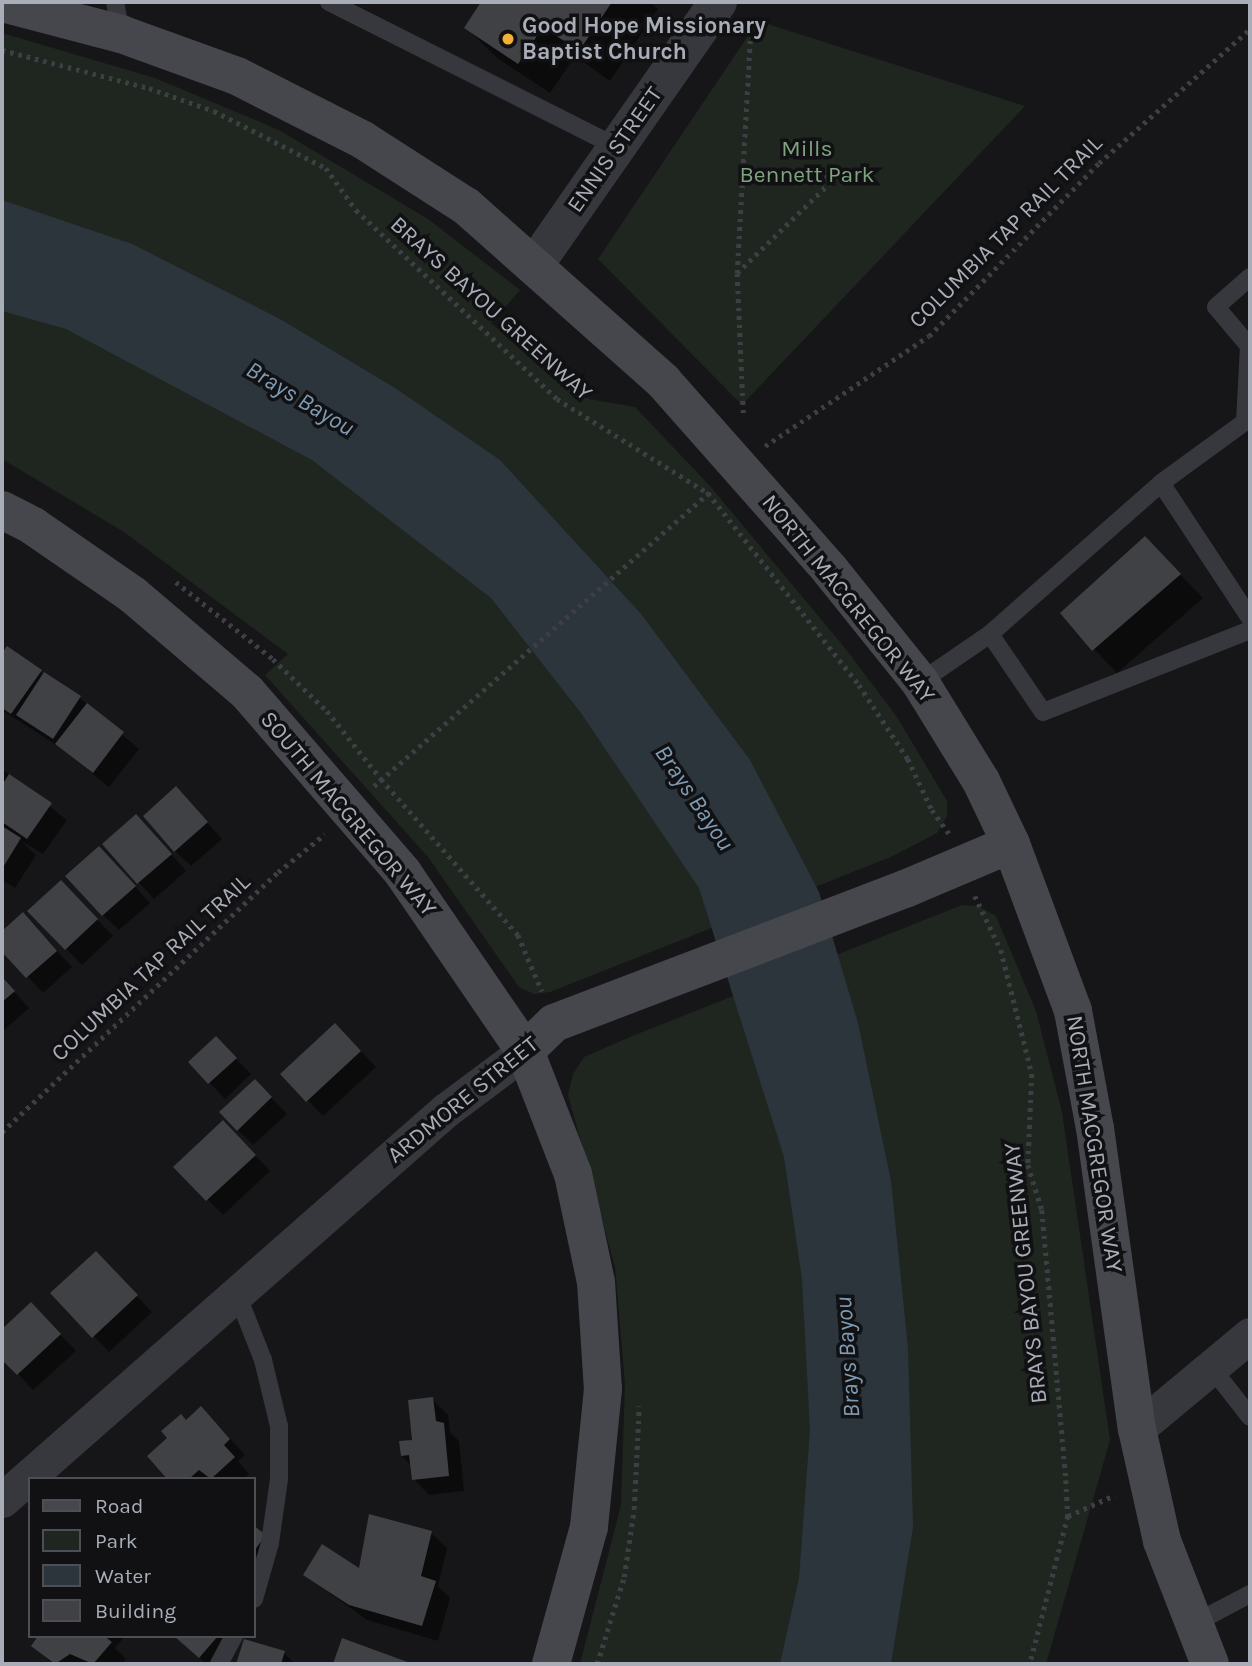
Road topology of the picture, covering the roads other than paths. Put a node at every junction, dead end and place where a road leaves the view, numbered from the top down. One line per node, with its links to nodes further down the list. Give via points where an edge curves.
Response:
1 (82, 2): 5 (street)
2 (329, 2): 6 (lane)
3 (718, 2): 6 (street, ENNIS STREET)
4 (2, 3): 5 (main road, NORTH MACGREGOR WAY)
5 (118, 18): 7 (main road, NORTH MACGREGOR WAY, via 363,140 466,206)
6 (617, 147): 7 (street, ENNIS STREET)
7 (536, 263): 15 (main road, NORTH MACGREGOR WAY, via 663,381 830,570)
8 (1250, 277): 9 (lane, via 1216,307 1249,346)
9 (1247, 420): 10 (lane)
10 (1161, 483): 12 (lane); 14 (lane)
11 (2, 510): 17 (main road, SOUTH MACGREGOR WAY, via 133,595 247,692 403,873)
12 (1250, 618)
13 (1250, 630): 14 (lane, via 1042,712)
14 (990, 634): 15 (lane)
15 (920, 682): 16 (main road, NORTH MACGREGOR WAY, via 981,781)
16 (1011, 844): 17 (main road, ARDMORE STREET, via 554,1023); 22 (main road, NORTH MACGREGOR WAY, via 1073,1011 1095,1128)
17 (525, 1051): 18 (street, ARDMORE STREET, via 446,1111); 31 (main road, SOUTH MACGREGOR WAY, via 573,1174 596,1282 603,1389 589,1527)
18 (237, 1294): 23 (street, ARDMORE STREET); 26 (lane, via 263,1360 279,1426 279,1479 270,1543)
19 (1250, 1335): 20 (street)
20 (1211, 1367): 21 (lane); 22 (street)
21 (1250, 1417)
22 (1137, 1429): 28 (main road, NORTH MACGREGOR WAY, via 1162,1541)
23 (28, 1477)
24 (28, 1477): 25 (street, ARDMORE STREET)
25 (2, 1500)
26 (256, 1592)
27 (1250, 1594): 28 (lane)
28 (1193, 1624): 32 (main road, NORTH MACGREGOR WAY)
29 (233, 1638): 30 (lane)
30 (219, 1664)
31 (551, 1664)
32 (1210, 1664)

